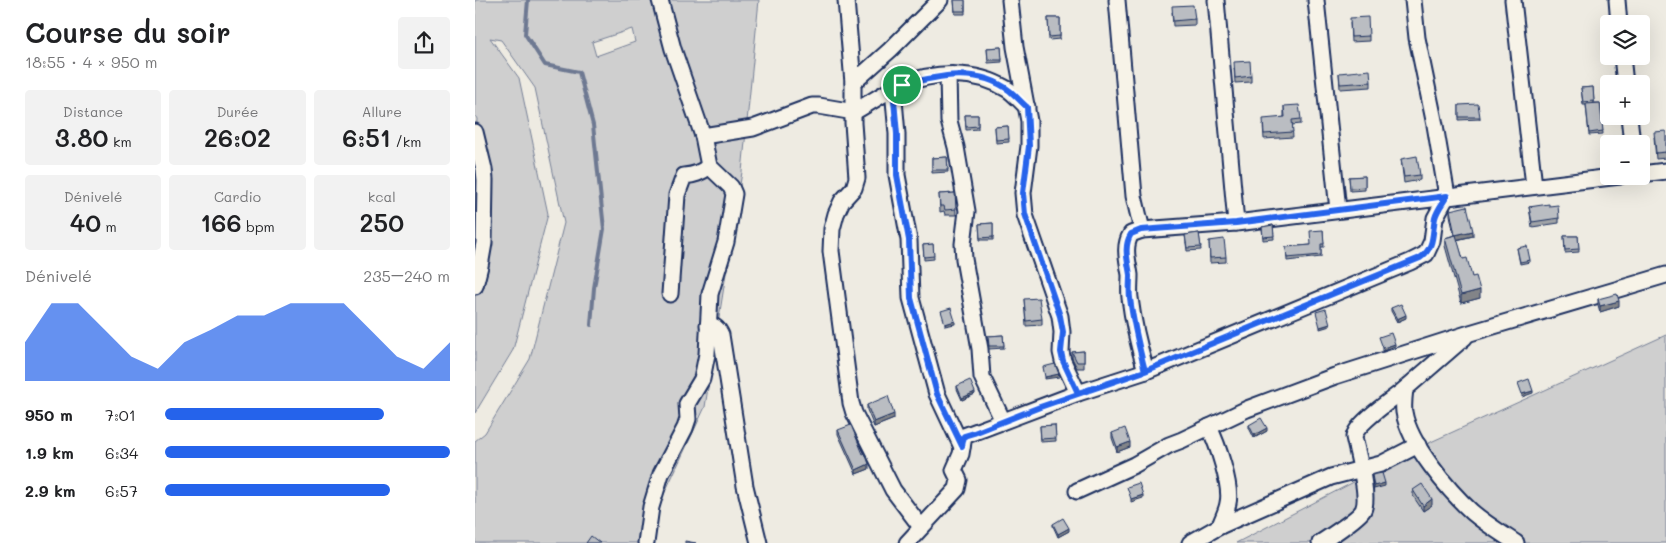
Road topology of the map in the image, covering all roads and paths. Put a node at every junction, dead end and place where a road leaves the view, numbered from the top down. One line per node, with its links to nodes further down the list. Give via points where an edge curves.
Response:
1 (660, 0): 18 (street)
2 (846, 0): 13 (street)
3 (939, 0): 13 (street)
4 (1010, 0): 15 (street)
5 (1117, 0): 27 (street, via 1134,196)
6 (1216, 0): 26 (street)
7 (1316, 0): 25 (street)
8 (1413, 0): 24 (street, via 1417,38)
9 (1513, 0): 23 (street)
10 (1617, 0): 11 (street)
11 (1618, 15)
12 (948, 75): 14 (street); 15 (street, via 978,76 996,83); 36 (street, via 949,121 967,211 963,259 982,376)
13 (853, 83): 16 (street)
14 (893, 89): 16 (street); 39 (street, via 897,175 909,240 911,298 937,394)
15 (1027, 107): 35 (street, via 1029,146 1023,193 1025,214 1060,316 1063,361)
16 (855, 112): 18 (street, via 812,106 753,128); 43 (street, via 857,178 854,188 842,201 831,229 831,251 851,402 886,477)
17 (475, 132): 29 (street, via 485,180 483,243)
18 (703, 136): 19 (street)
19 (709, 166): 30 (street, via 702,172 684,176 677,195); 31 (street, via 734,194 726,242 710,294)
20 (1666, 171): 21 (street)
21 (1650, 173)
22 (1600, 178): 23 (street)
23 (1534, 186): 24 (street)
24 (1447, 196): 25 (street); 33 (street, via 1435,218 1432,242 1420,258)
25 (1338, 210): 26 (street)
26 (1236, 223): 27 (street)
27 (1141, 230): 33 (street, via 1131,234 1126,241 1126,250 1130,297)
28 (1666, 275): 32 (street)
29 (475, 286)
30 (670, 294)
31 (708, 325): 44 (street, via 702,379 687,404 685,428 661,474 651,507); 45 (street, via 714,326 721,335 745,486)
32 (1470, 333): 34 (street); 37 (street, via 1335,376)
33 (1145, 371): 35 (street)
34 (1405, 389): 38 (street, via 1407,422); 40 (street, via 1355,432 1353,437)
35 (1078, 393): 36 (street)
36 (1003, 421): 39 (street, via 967,434)
37 (1209, 427): 41 (street); 42 (street, via 1229,483 1228,504)
38 (1418, 445): 40 (street, via 1381,464); 49 (street, via 1438,474 1473,512)
39 (962, 446): 43 (street, via 954,470 959,480 957,489)
40 (1361, 470): 42 (street, via 1331,477); 48 (street, via 1365,503 1362,511)
41 (1077, 491)
42 (1219, 526): 47 (street)
43 (921, 527): 46 (street)
44 (646, 543)
45 (759, 543)
46 (907, 543)
47 (1190, 543)
48 (1320, 543)
49 (1516, 543)

